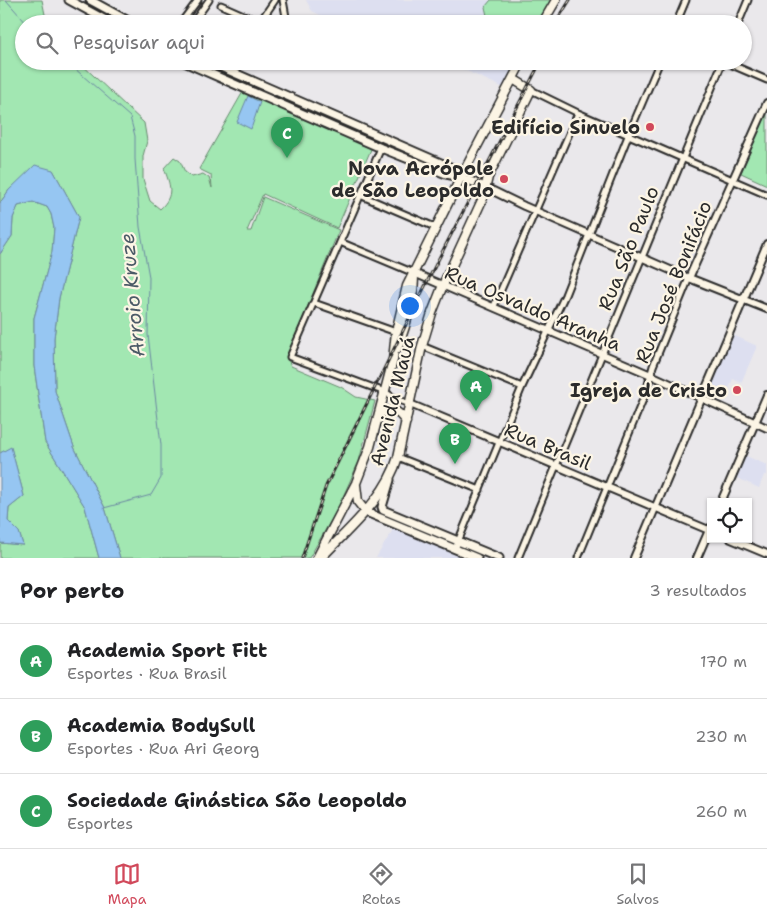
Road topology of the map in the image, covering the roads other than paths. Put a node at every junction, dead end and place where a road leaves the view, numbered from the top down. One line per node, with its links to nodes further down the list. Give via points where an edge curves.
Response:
1 (69, 0): 11 (main road)
2 (90, 0): 12 (main road)
3 (198, 0): 13 (street)
4 (275, 0): 16 (street)
5 (283, 0): 17 (street)
6 (556, 0): 18 (main road)
7 (686, 0): 19 (street)
8 (748, 0): 20 (street)
9 (206, 1): 14 (street)
10 (221, 5): 15 (street)
11 (96, 15)
12 (118, 15)
13 (187, 15)
14 (197, 15)
15 (244, 15)
16 (267, 15)
17 (286, 15)
18 (547, 15)
19 (680, 15)
20 (742, 15)
21 (202, 70): 32 (main road)
22 (227, 70): 30 (main road)
23 (518, 70): 27 (main road, Avenida Mauá)
24 (656, 70): 34 (street)
25 (719, 70): 36 (street, Rua São Paulo)
26 (744, 70): 28 (street)
27 (513, 79): 29 (main road); 37 (main road, Avenida Mauá)
28 (767, 80)
29 (531, 90): 33 (street); 39 (main road, Avenida Mauá)
30 (294, 100): 32 (main road); 37 (main road, via 450,167)
31 (767, 103): 38 (street, Rua José Bonifácio)
32 (291, 109): 35 (main road)
33 (578, 113): 34 (street); 42 (street)
34 (628, 135): 36 (street); 44 (street)
35 (381, 148): 37 (main road); 40 (street)
36 (682, 158): 38 (street); 47 (street, Rua São Paulo)
37 (461, 177): 39 (main road); 43 (main road, Avenida Mauá)
38 (732, 180): 41 (street); 49 (street, Rua José Bonifácio)
39 (485, 187): 42 (street); 50 (main road, Avenida Mauá)
40 (360, 195): 43 (street); 45 (street)
41 (767, 195)
42 (534, 211): 44 (street); 53 (street)
43 (437, 228): 48 (main road, Avenida Mauá)
44 (589, 234): 47 (street); 55 (street)
45 (340, 242): 48 (street, Rua Osvaldo Aranha); 52 (street)
46 (767, 244): 51 (street)
47 (642, 257): 49 (street); 58 (street, Rua São Paulo)
48 (414, 273): 50 (street, Rua Osvaldo Aranha); 56 (main road, Avenida Mauá, via 407,286); 59 (main road, Avenida Mauá, via 408,315)
49 (689, 278): 51 (street); 60 (street, Rua José Bonifácio)
50 (443, 285): 53 (street, Rua Osvaldo Aranha); 57 (main road, Avenida Mauá)
51 (742, 299): 54 (street); 64 (street)
52 (314, 303): 56 (street); 62 (street, Rua Brasil, via 290,357)
53 (494, 306): 55 (street, Rua Osvaldo Aranha)
54 (767, 309)
55 (549, 331): 58 (street, Rua Osvaldo Aranha); 61 (street)
56 (396, 332): 59 (main road, Avenida Mauá)
57 (422, 346): 61 (street); 65 (main road, Avenida Mauá)
58 (601, 354): 60 (street, Rua Osvaldo Aranha); 72 (street, Rua São Paulo)
59 (393, 360): 62 (main road, Avenida Mauá)
60 (651, 375): 64 (street, Rua Osvaldo Aranha); 75 (street, Rua José Bonifácio)
61 (522, 387): 70 (street)
62 (385, 392): 65 (street, Rua Brasil); 66 (main road, Avenida Mauá)
63 (767, 395): 68 (street)
64 (701, 398): 68 (street, Rua Osvaldo Aranha); 78 (street)
65 (410, 404): 67 (main road, Avenida Mauá); 70 (street, Rua Brasil)
66 (379, 414): 67 (main road, via 394,410); 74 (main road, Avenida Mauá)
67 (406, 422): 71 (main road, Avenida Mauá)
68 (755, 423): 69 (street, Rua Osvaldo Aranha); 77 (street)
69 (767, 428)
70 (499, 442): 72 (street, Rua Brasil); 76 (street)
71 (398, 456): 73 (main road, Avenida Mauá); 76 (street)
72 (556, 466): 75 (street, Rua Brasil); 90 (street, Rua São Paulo)
73 (392, 474): 79 (main road, Avenida Mauá); 82 (main road, via 382,509)
74 (356, 483): 79 (main road, via 358,502); 86 (main road, Avenida Mauá)
75 (606, 488): 78 (street, Rua Brasil); 91 (street, Rua José Bonifácio)
76 (480, 490): 82 (street)
77 (724, 498)
78 (656, 508): 80 (street, Rua Brasil); 92 (street)
79 (366, 512): 84 (main road); 87 (main road, Avenida Mauá)
80 (707, 528)
81 (707, 536): 93 (street)
82 (459, 541): 84 (street); 89 (main road)
83 (740, 543): 85 (street)
84 (455, 549): 88 (main road)
85 (766, 554)
86 (317, 558)
87 (321, 558)
88 (477, 558)
89 (500, 558)
90 (518, 558)
91 (578, 558)
92 (634, 558)
93 (697, 558)

